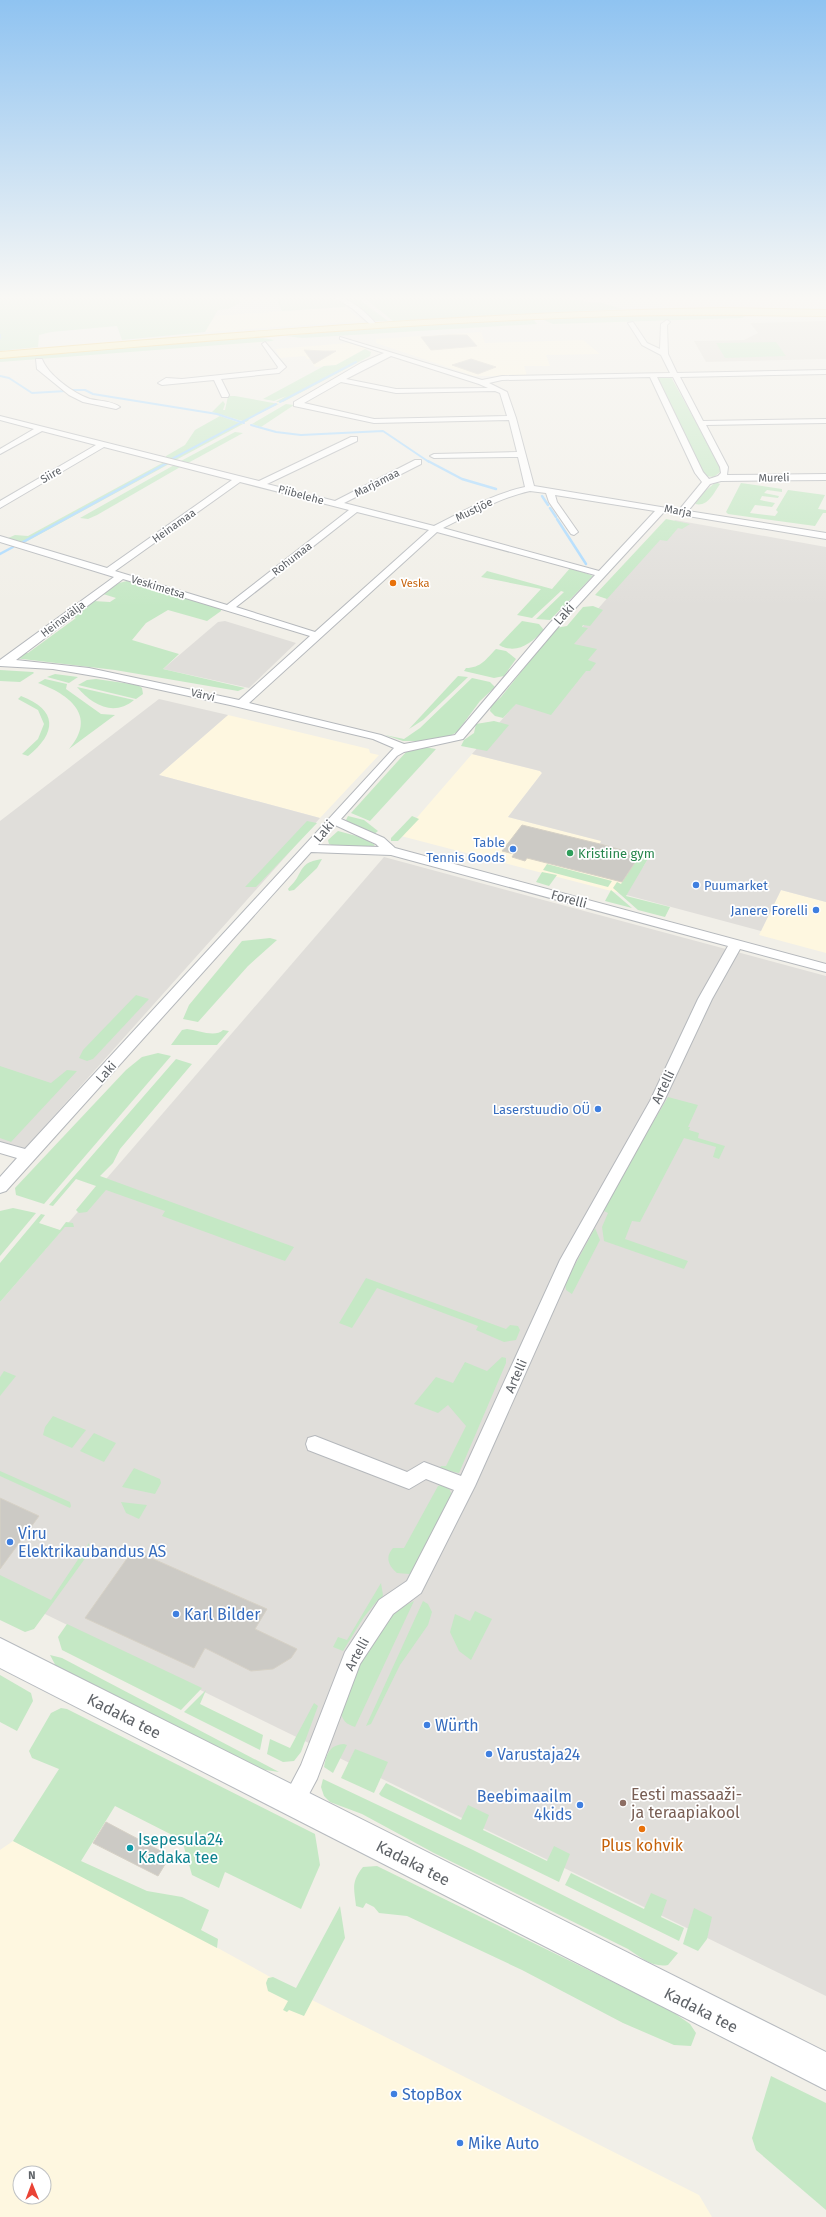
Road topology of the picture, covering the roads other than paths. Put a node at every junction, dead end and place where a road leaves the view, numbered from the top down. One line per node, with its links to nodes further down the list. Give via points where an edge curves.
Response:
1 (88, 400): 6 (street)
2 (303, 400): 8 (street, via 297,404 374,421)
3 (506, 400): 8 (street)
4 (664, 400): 21 (street, via 685,445)
5 (687, 400): 10 (street)
6 (116, 407)
7 (0, 418): 11 (street, Piibelehe)
8 (512, 418): 15 (street)
9 (826, 421): 10 (street)
10 (700, 423): 19 (street, via 724,467 725,473)
11 (42, 428): 13 (street, Piibelehe); 14 (street)
12 (354, 439): 22 (street)
13 (103, 444): 20 (street, Piibelehe); 26 (street, Siire)
14 (0, 452)
15 (522, 454): 16 (street); 23 (street)
16 (434, 456)
17 (418, 462): 25 (street, Marjamaa)
18 (826, 477): 19 (street, Mureli)
19 (721, 478): 21 (street, Mureli)
20 (239, 479): 22 (street, Piibelehe); 34 (street, Heinamaa)
21 (707, 482): 29 (street)
22 (260, 484): 25 (street, Piibelehe)
23 (530, 488): 24 (street, Marja); 30 (street, Mustjõe, via 485,503)
24 (550, 491): 27 (street, Marja); 31 (street, via 553,502)
25 (336, 504): 28 (street, Piibelehe)
26 (0, 505)
27 (663, 508): 29 (street, Marja); 35 (street, Laki)
28 (355, 509): 30 (street, Piibelehe); 37 (street, Rohumaa)
29 (682, 512): 32 (street, Marja)
30 (435, 529): 35 (street, Piibelehe); 38 (street, Mustjõe)
31 (574, 532)
32 (826, 536)
33 (0, 539): 34 (street, Veskimetsa)
34 (108, 572): 36 (street, Veskimetsa)
35 (601, 574): 41 (street, Laki, via 459,737 447,742)
36 (121, 576): 37 (street, Veskimetsa); 39 (street, Heinavälja)
37 (228, 608): 38 (street, Veskimetsa)
38 (316, 635): 40 (street, Mustjõe)
39 (2, 663): 40 (street, Värvi, via 92,672)
40 (241, 704): 41 (street, Värvi, via 377,737)
41 (402, 747): 42 (street, Laki)
42 (334, 820): 43 (street, Laki); 44 (street, via 380,841)
43 (310, 848): 44 (street, Forelli); 48 (street, Laki)
44 (391, 852): 45 (street, Forelli)
45 (736, 944): 46 (street, Forelli); 51 (street, Artelli, via 705,999 657,1101 568,1260)
46 (826, 968)
47 (0, 1147): 48 (street)
48 (29, 1156): 49 (street, Laki)
49 (0, 1187)
50 (315, 1444): 51 (street, via 409,1481 424,1470)
51 (466, 1486): 53 (street, Artelli, via 414,1587 386,1608 352,1659 309,1771)
52 (0, 1652): 53 (main road, Kadaka tee)
53 (294, 1801): 54 (main road, Kadaka tee)
54 (826, 2072)

